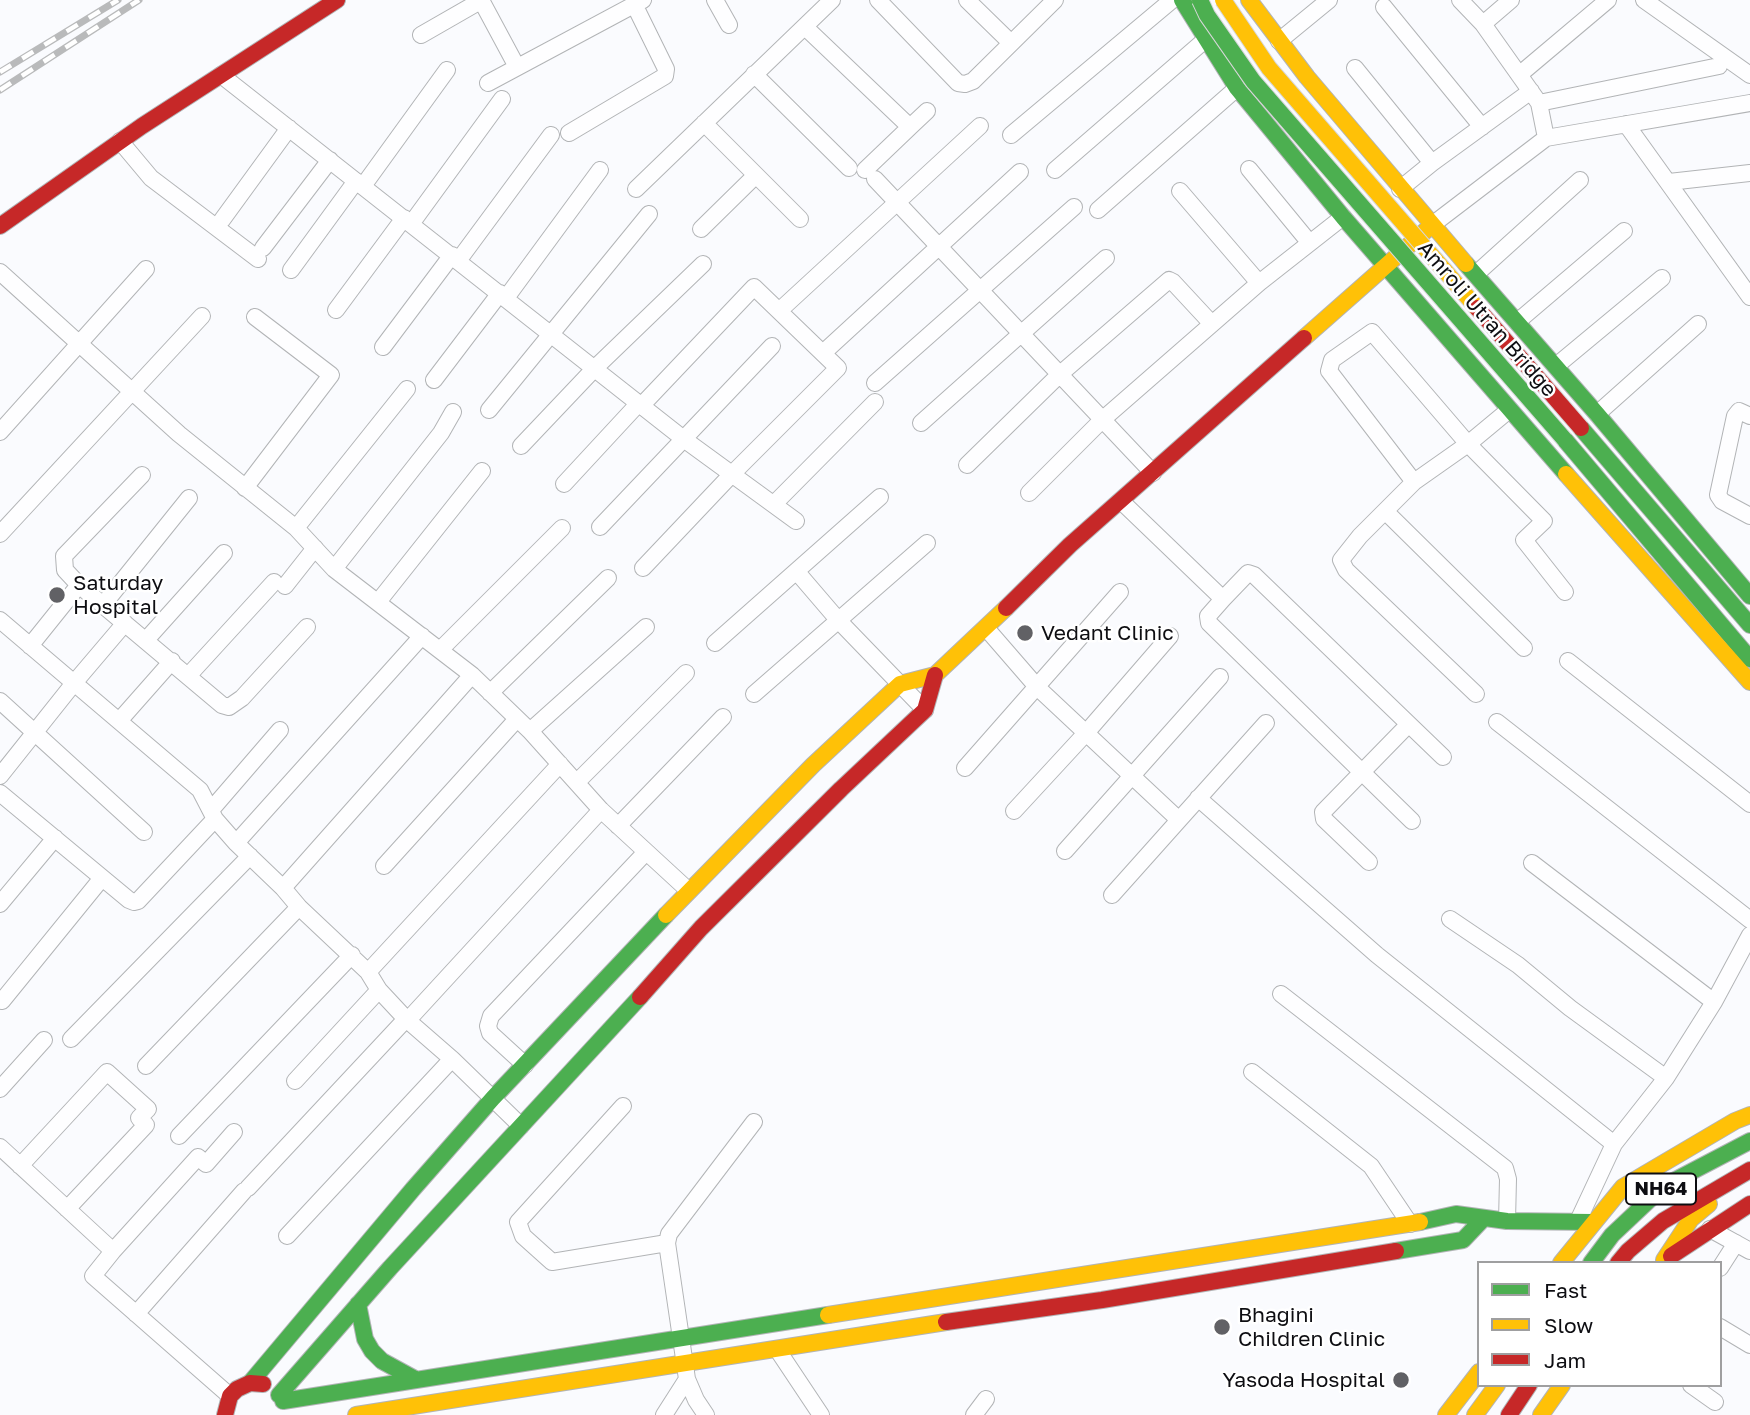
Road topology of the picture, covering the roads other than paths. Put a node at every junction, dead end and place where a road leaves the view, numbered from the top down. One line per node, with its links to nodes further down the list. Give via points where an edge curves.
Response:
1 (337, 0): 33 (main road)
2 (482, 0): 23 (street); 28 (street)
3 (715, 0): 21 (street)
4 (832, 0): 22 (street)
5 (878, 0): 26 (street, via 958,83 973,80)
6 (967, 0): 26 (street)
7 (1055, 0): 26 (street)
8 (1172, 0): 49 (street)
9 (1182, 0): 24 (main road)
10 (1200, 0): 175 (main road, Amroli Utran Bridge, bridge, via 1253,81)
11 (1223, 0): 164 (main road, Amroli Utran Bridge, bridge, via 1269,68)
12 (1249, 0): 25 (main road)
13 (1329, 0): 25 (street)
14 (1460, 0): 20 (street)
15 (1511, 0): 20 (street)
16 (1608, 0): 34 (street)
17 (1644, 0): 31 (street)
18 (639, 2): 28 (street); 47 (street, via 665,76)
19 (1384, 7): 45 (street)
20 (1483, 24): 34 (street)
21 (729, 25)
22 (805, 27): 32 (street); 44 (street)
23 (421, 35)
24 (1205, 40): 36 (main road); 56 (street)
25 (1279, 41): 65 (main road)
26 (1010, 42)
27 (1719, 66): 37 (street)
28 (517, 68): 35 (street)
29 (1355, 68): 53 (street)
30 (447, 71): 63 (street)
31 (1749, 71)
32 (754, 74): 41 (street); 57 (street)
33 (221, 75): 46 (street); 51 (main road)
34 (1519, 75): 37 (street)
35 (488, 83)
36 (1237, 88): 69 (street); 71 (main road)
37 (1535, 97): 45 (street); 50 (street)
38 (502, 99): 74 (street)
39 (1750, 103): 42 (street)
40 (927, 111): 44 (street)
41 (704, 122): 60 (street); 64 (street)
42 (1626, 124): 50 (street); 62 (street)
43 (980, 126): 67 (street)
44 (910, 127): 57 (street)
45 (1482, 127): 53 (street)
46 (289, 128): 52 (street); 73 (street)
47 (569, 133)
48 (551, 135): 81 (street)
49 (1011, 135)
50 (1546, 138): 75 (street)
51 (120, 142): 52 (street, via 151,178 261,253); 76 (main road)
52 (330, 160): 63 (street)
53 (1432, 163): 65 (street)
54 (1249, 169): 79 (street)
55 (600, 170): 93 (street)
56 (1055, 170)
57 (863, 172): 67 (street)
58 (1020, 172): 80 (street)
59 (1750, 173): 62 (street)
60 (756, 175): 72 (street); 77 (street)
61 (1580, 180): 88 (street)
62 (1669, 182): 91 (street)
63 (360, 183): 74 (street); 86 (street)
64 (636, 189)
65 (1400, 189): 75 (main road)
66 (1180, 191): 90 (street)
67 (897, 202): 80 (street); 95 (street)
68 (1074, 207): 92 (street)
69 (1098, 210)
70 (649, 214): 101 (street)
71 (1343, 217): 79 (street); 84 (main road)
72 (800, 219)
73 (222, 220)
74 (407, 221): 81 (street); 94 (street)
75 (1432, 225): 84 (main road); 88 (main road)
76 (0, 226)
77 (701, 229)
78 (1624, 231): 98 (street)
79 (1309, 242): 90 (street)
80 (940, 246): 92 (street); 106 (street)
81 (455, 258): 93 (street); 105 (street)
82 (1106, 258): 102 (street)
83 (703, 264): 108 (street)
84 (1384, 265): 117 (main road); 129 (main road)
85 (146, 269): 103 (street)
86 (290, 270)
87 (0, 272): 103 (street)
88 (1476, 274): 98 (main road)
89 (1662, 278): 107 (street)
90 (1259, 283): 99 (street)
91 (1747, 287)
92 (981, 291): 102 (street); 111 (street)
93 (503, 296): 101 (street); 110 (street)
94 (336, 310)
95 (779, 311): 106 (street); 115 (street, via 754,287)
96 (202, 316): 113 (street)
97 (256, 317): 134 (street, via 331,375)
98 (1517, 322): 107 (main road)
99 (1212, 324): 109 (street, via 1168,280); 121 (street)
100 (1698, 324): 119 (street)
101 (551, 333): 108 (street); 116 (street)
102 (1022, 334): 109 (street); 122 (street)
103 (80, 344): 113 (street); 123 (street)
104 (772, 346): 124 (street)
105 (383, 347)
106 (823, 353): 130 (street, via 838,368)
107 (1556, 366): 119 (main road)
108 (595, 368): 115 (street); 126 (street)
109 (1059, 375): 121 (street); 127 (street)
110 (434, 380)
111 (875, 383)
112 (407, 389): 144 (street)
113 (131, 390): 134 (street); 146 (street)
114 (875, 402): 139 (street)
115 (641, 404): 124 (street); 133 (street)
116 (489, 410)
117 (1509, 410): 125 (street); 183 (main road)
118 (453, 412): 151 (street)
119 (1597, 414): 157 (main road)
120 (1750, 416): 141 (street, via 1739,411 1734,416 1718,495)
121 (1102, 420): 129 (street); 135 (street)
122 (921, 423)
123 (0, 432)
124 (685, 440): 130 (street); 143 (street)
125 (1468, 444): 132 (street); 132 (street, via 1377,335 1367,334 1332,360 1329,371); 156 (street, via 1544,521 1524,540)
126 (521, 446)
127 (967, 466)
128 (482, 471): 159 (street)
129 (1153, 473): 138 (main road)
130 (732, 474): 139 (street); 150 (street)
131 (142, 475): 154 (street, via 64,556 65,570)
132 (1414, 482): 140 (street)
133 (564, 484)
134 (245, 488): 144 (street)
135 (1029, 493)
136 (880, 497): 152 (street)
137 (189, 498): 160 (street)
138 (1121, 501): 158 (street); 167 (main road)
139 (774, 504): 142 (street)
140 (1385, 511): 173 (street); 189 (street, via 1342,557 1342,565)
141 (1750, 516)
142 (796, 521)
143 (600, 527)
144 (296, 528): 148 (street)
145 (562, 528): 174 (street)
146 (0, 534)
147 (927, 543): 162 (street)
148 (315, 548): 151 (street); 181 (street)
149 (224, 554): 170 (street)
150 (643, 568)
151 (334, 569): 159 (street)
152 (797, 572): 162 (street); 171 (street)
153 (608, 578): 187 (street)
154 (79, 585): 160 (street); 172 (street)
155 (1120, 592): 186 (street)
156 (1565, 592)
157 (1750, 596)
158 (1223, 599): 197 (street, via 1248,573 1254,575); 205 (street, via 1208,616 1209,623)
159 (378, 602): 168 (street)
160 (103, 605): 163 (street)
161 (0, 620): 172 (street)
162 (839, 621): 185 (street); 188 (street)
163 (125, 623): 170 (street); 184 (street)
164 (1750, 625)
165 (307, 627): 181 (street, via 243,698 229,707)
166 (646, 627): 199 (street)
167 (986, 628): 180 (main road); 186 (street)
168 (422, 636): 174 (street); 220 (street)
169 (1170, 636): 201 (street)
170 (146, 640): 176 (street)
171 (715, 643)
172 (30, 646): 184 (street)
173 (1524, 648)
174 (441, 649): 179 (street)
175 (1750, 659)
176 (172, 661): 181 (street); 194 (street)
177 (1569, 661): 211 (street)
178 (686, 673): 208 (street)
179 (472, 675): 187 (street); 228 (street)
180 (935, 675): 185 (main road); 191 (main road)
181 (188, 676)
182 (1220, 677): 207 (street)
183 (1750, 682)
184 (74, 683): 194 (street); 200 (street)
185 (900, 684): 191 (street); 229 (main road)
186 (1038, 688): 201 (street); 204 (street)
187 (490, 693): 193 (street)
188 (754, 694)
189 (1476, 694)
190 (0, 701): 200 (street)
191 (925, 710): 233 (main road, via 842,789)
192 (723, 717): 217 (street)
193 (517, 719): 199 (street); 226 (street)
194 (120, 721): 214 (street, via 200,790)
195 (1497, 722): 235 (street)
196 (1266, 723): 209 (street)
197 (1408, 725): 202 (street); 205 (street)
198 (280, 730): 214 (street)
199 (530, 731): 203 (street)
200 (35, 732): 206 (street); 218 (street)
201 (1086, 733): 207 (street); 213 (street)
202 (1443, 757)
203 (560, 764): 208 (street); 238 (street)
204 (965, 768)
205 (1364, 773): 216 (street); 224 (street, via 1323,817)
206 (0, 776)
207 (1133, 776): 215 (street); 221 (street)
208 (577, 782): 212 (street)
209 (1198, 798): 215 (street); 262 (street, via 1377,956)
210 (3, 802): 219 (street)
211 (1750, 804)
212 (601, 810): 217 (street); 243 (street)
213 (1014, 811)
214 (213, 815): 220 (street); 227 (street, via 138,901 129,900)
215 (1179, 820): 230 (street)
216 (1412, 821)
217 (618, 826): 222 (street)
218 (144, 832)
219 (55, 838): 227 (street); 231 (street)
220 (236, 844): 223 (street)
221 (1065, 851)
222 (646, 852): 229 (street); 247 (street, via 491,1016 490,1033)
223 (250, 856): 228 (street); 244 (street)
224 (1369, 862)
225 (1532, 863): 242 (street)
226 (384, 866)
227 (102, 878): 241 (street)
228 (283, 888): 232 (street)
229 (689, 891): 233 (main road)
230 (1112, 895)
231 (0, 904)
232 (299, 907): 237 (street); 248 (street)
233 (689, 916): 247 (main road); 257 (main road, via 604,1038)
234 (1450, 919): 250 (street)
235 (1750, 920)
236 (1750, 934): 242 (street)
237 (352, 955): 238 (street); 261 (street)
238 (368, 972): 239 (street)
239 (379, 990): 243 (street); 251 (street)
240 (1281, 994): 270 (street, via 1505,1168)
241 (2, 1001)
242 (1714, 1002): 250 (street)
243 (407, 1019): 246 (street); 285 (street)
244 (71, 1039)
245 (44, 1040): 252 (street)
246 (452, 1059): 253 (street); 274 (street)
247 (525, 1065): 253 (main road)
248 (146, 1066)
249 (1252, 1072): 272 (street, via 1371,1166)
250 (1666, 1078): 262 (street)
251 (295, 1081)
252 (0, 1089)
253 (493, 1098): 257 (street); 294 (main road)
254 (623, 1107): 275 (street, via 518,1222 523,1236 552,1262)
255 (1750, 1115): 259 (main road)
256 (754, 1122): 275 (street, via 669,1234)
257 (521, 1126): 284 (main road)
258 (234, 1132): 277 (street, via 206,1164 198,1157)
259 (1714, 1133): 260 (main road); 271 (main road, via 1623,1187)
260 (1746, 1135): 279 (main road, NH64, via 1664,1186 1612,1235)
261 (179, 1136)
262 (1614, 1144): 271 (street)
263 (0, 1147): 264 (street)
264 (20, 1166): 268 (street); 268 (street, via 107,1072 148,1109 139,1118 146,1125)
265 (1750, 1170): 280 (main road, NH64, via 1663,1221)
266 (1750, 1184): 281 (main road, via 1712,1202 1691,1219)
267 (1750, 1204): 273 (main road)
268 (67, 1209): 277 (street)
269 (1483, 1219): 270 (main road); 272 (main road, via 1456,1214); 286 (main road, via 1463,1240)
270 (1507, 1221): 271 (main road)
271 (1585, 1222): 278 (main road)
272 (1410, 1224): 283 (main road)
273 (1710, 1229): 276 (street); 281 (main road)
274 (287, 1236)
275 (667, 1244): 288 (street)
276 (1743, 1247): 282 (street)
277 (113, 1251): 285 (street, via 93,1276)
278 (1562, 1261)
279 (1592, 1261)
280 (1620, 1261)
281 (1662, 1261)
282 (1722, 1267)
283 (982, 1290): 286 (street); 288 (main road)
284 (358, 1304): 293 (main road, via 372,1351); 301 (main road)
285 (136, 1314): 302 (street)
286 (989, 1315): 290 (main road)
287 (1722, 1328): 289 (street)
288 (682, 1339): 291 (street); 293 (main road)
289 (1750, 1345)
290 (777, 1349): 291 (main road); 306 (street)
291 (687, 1371): 303 (main road); 304 (street); 305 (street)
292 (1477, 1375): 308 (main road)
293 (415, 1379): 301 (main road)
294 (250, 1382): 301 (main road, via 274,1389); 302 (main road, via 237,1389)
295 (1496, 1387): 309 (main road)
296 (1528, 1387): 310 (main road)
297 (1561, 1387): 311 (main road)
298 (1693, 1387): 300 (street)
299 (986, 1399): 307 (street)
300 (1715, 1402)
301 (283, 1404)
302 (224, 1408)
303 (356, 1415)
304 (664, 1415)
305 (706, 1415)
306 (821, 1415)
307 (974, 1415)
308 (1446, 1415)
309 (1475, 1415)
310 (1509, 1415)
311 (1541, 1415)

